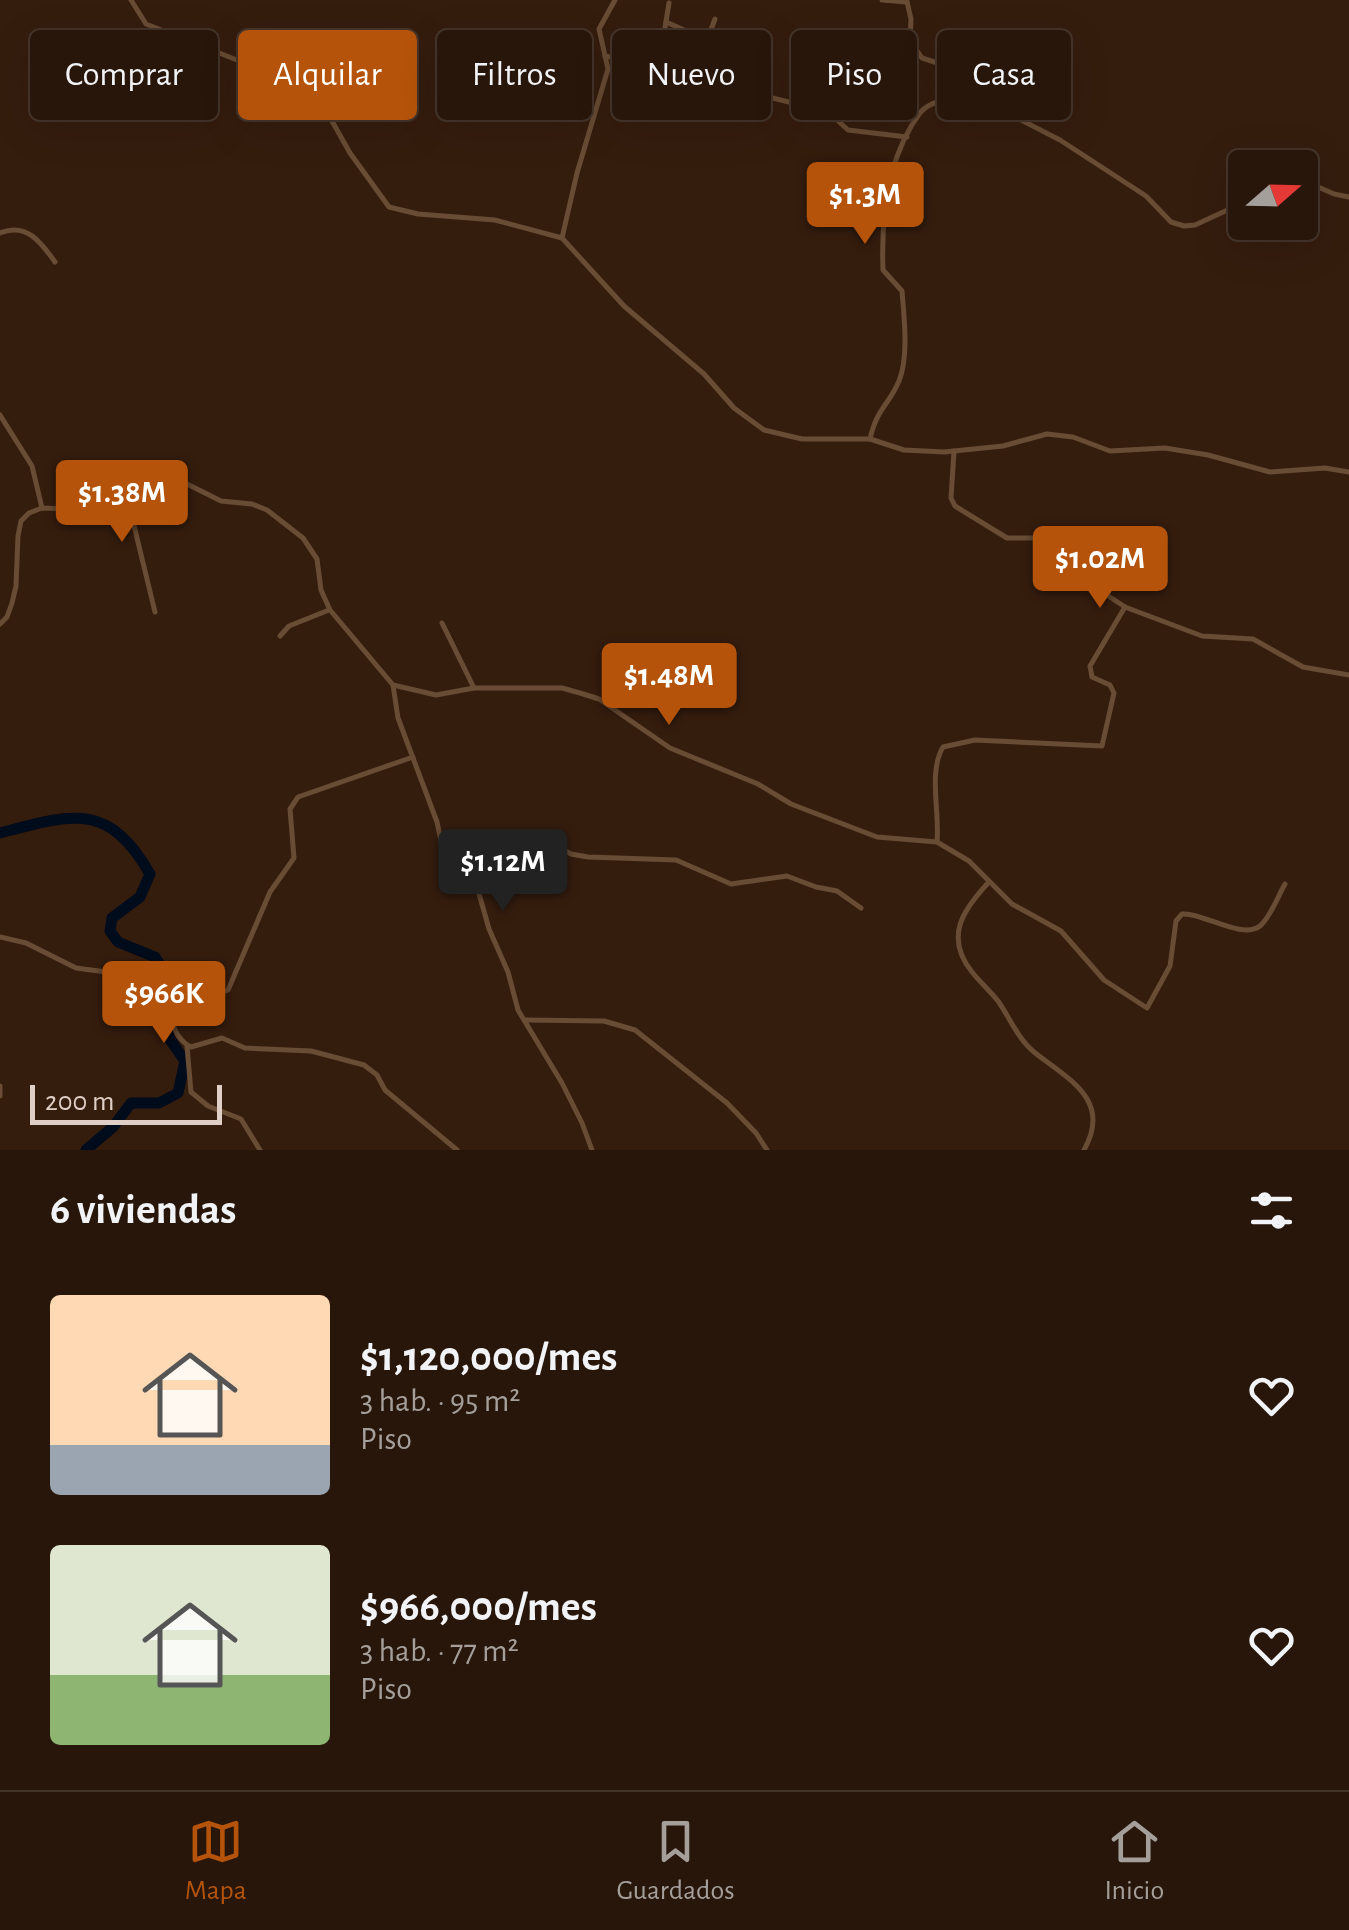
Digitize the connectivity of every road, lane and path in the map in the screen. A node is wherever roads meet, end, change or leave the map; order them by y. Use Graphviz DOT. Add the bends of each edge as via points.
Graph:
graph roads {
  1 [pos="132,0"];
  2 [pos="614,0"];
  3 [pos="882,0"];
  4 [pos="908,1"];
  5 [pos="669,3"];
  6 [pos="714,19"];
  7 [pos="666,22"];
  8 [pos="665,30"];
  9 [pos="605,56"];
  10 [pos="612,58"];
  11 [pos="937,63"];
  12 [pos="771,98"];
  13 [pos="937,103"];
  14 [pos="1018,120"];
  15 [pos="907,137"];
  16 [pos="1318,187"];
  17 [pos="1349,196"];
  18 [pos="1228,211"];
  19 [pos="0,234"];
  20 [pos="562,238"];
  21 [pos="56,262"];
  22 [pos="0,415"];
  23 [pos="870,439"];
  24 [pos="954,451"];
  25 [pos="1349,472"];
  26 [pos="124,473"];
  27 [pos="42,508"];
  28 [pos="1139,530"];
  29 [pos="1107,595"];
  30 [pos="1125,607"];
  31 [pos="330,610"];
  32 [pos="156,612"];
  33 [pos="442,623"];
  34 [pos="0,624"];
  35 [pos="280,636"];
  36 [pos="1349,675"];
  37 [pos="393,685"];
  38 [pos="474,688"];
  39 [pos="413,756"];
  40 [pos="937,842"];
  41 [pos="442,852"];
  42 [pos="988,883"];
  43 [pos="1285,884"];
  44 [pos="860,908"];
  45 [pos="0,937"];
  46 [pos="170,989"];
  47 [pos="525,1020"];
  48 [pos="187,1046"];
  49 [pos="0,1086"];
  50 [pos="0,1096"];
  51 [pos="260,1150"];
  52 [pos="457,1150"];
  53 [pos="592,1150"];
  54 [pos="767,1150"];
  55 [pos="1084,1150"];
  1 -- 20 [label="street" via="146,24 247,64 279,91 328,114 389,207 495,220"];
  2 -- 9 [label="street" via="600,29"];
  3 -- 4 [label="street"];
  4 -- 11 [label="street" via="910,41 922,58"];
  5 -- 7 [label="street"];
  6 -- 7 [label="street" via="707,40"];
  7 -- 8 [label="street"];
  9 -- 10 [label="street"];
  9 -- 20 [label="street" via="608,70"];
  12 -- 15 [label="street" via="810,107 848,130"];
  13 -- 15 [label="street" via="924,108"];
  14 -- 18 [label="street" via="1137,190 1177,225"];
  15 -- 23 [label="street" via="885,198 882,228 884,274 902,291 902,372"];
  16 -- 17 [label="street"];
  19 -- 21 [label="street" via="28,232"];
  20 -- 23 [label="street" via="624,306 764,430 802,439"];
  22 -- 27 [label="street" via="32,466"];
  23 -- 24 [label="street" via="904,450"];
  24 -- 25 [label="street" via="1047,434 1110,452 1165,448 1270,472"];
  24 -- 29 [label="street" via="955,506 1008,538 1055,541"];
  26 -- 27 [label="street" via="108,476 67,509"];
  26 -- 31 [label="street" via="167,474 221,502 252,504 279,517 312,548"];
  26 -- 32 [label="street"];
  27 -- 34 [label="street" via="21,522 16,586"];
  28 -- 29 [label="street"];
  29 -- 30 [label="street"];
  30 -- 36 [label="street" via="1202,636 1253,639 1303,667"];
  30 -- 40 [label="street" via="1090,666 1092,677 1114,693 1102,746 974,740 943,746 936,770"];
  31 -- 35 [label="street"];
  31 -- 37 [label="street"];
  33 -- 38 [label="street"];
  37 -- 38 [label="street" via="436,696"];
  37 -- 39 [label="street"];
  38 -- 40 [label="street" via="580,692 670,748 790,804 877,837"];
  39 -- 41 [label="street"];
  39 -- 46 [label="street" via="298,797 290,809 294,858 270,892 228,990 215,995 191,983"];
  40 -- 42 [label="street" via="969,861"];
  41 -- 44 [label="street" via="548,840 588,857 667,858 731,884 787,876 837,891"];
  41 -- 47 [label="street" via="478,890"];
  42 -- 43 [label="street" via="1060,931 1104,980 1147,1008 1170,966 1182,914 1254,930"];
  42 -- 55 [label="street" via="960,919 964,960 1023,1042 1086,1094 1090,1138"];
  45 -- 46 [label="street" via="76,968"];
  46 -- 48 [label="street" via="174,1028"];
  47 -- 53 [label="street"];
  47 -- 54 [label="street" via="604,1021 635,1030 727,1103"];
  48 -- 51 [label="street" via="191,1092 240,1118"];
  48 -- 52 [label="street" via="222,1038 245,1048 311,1051 364,1065"];
  49 -- 50 [label="street"];
}
